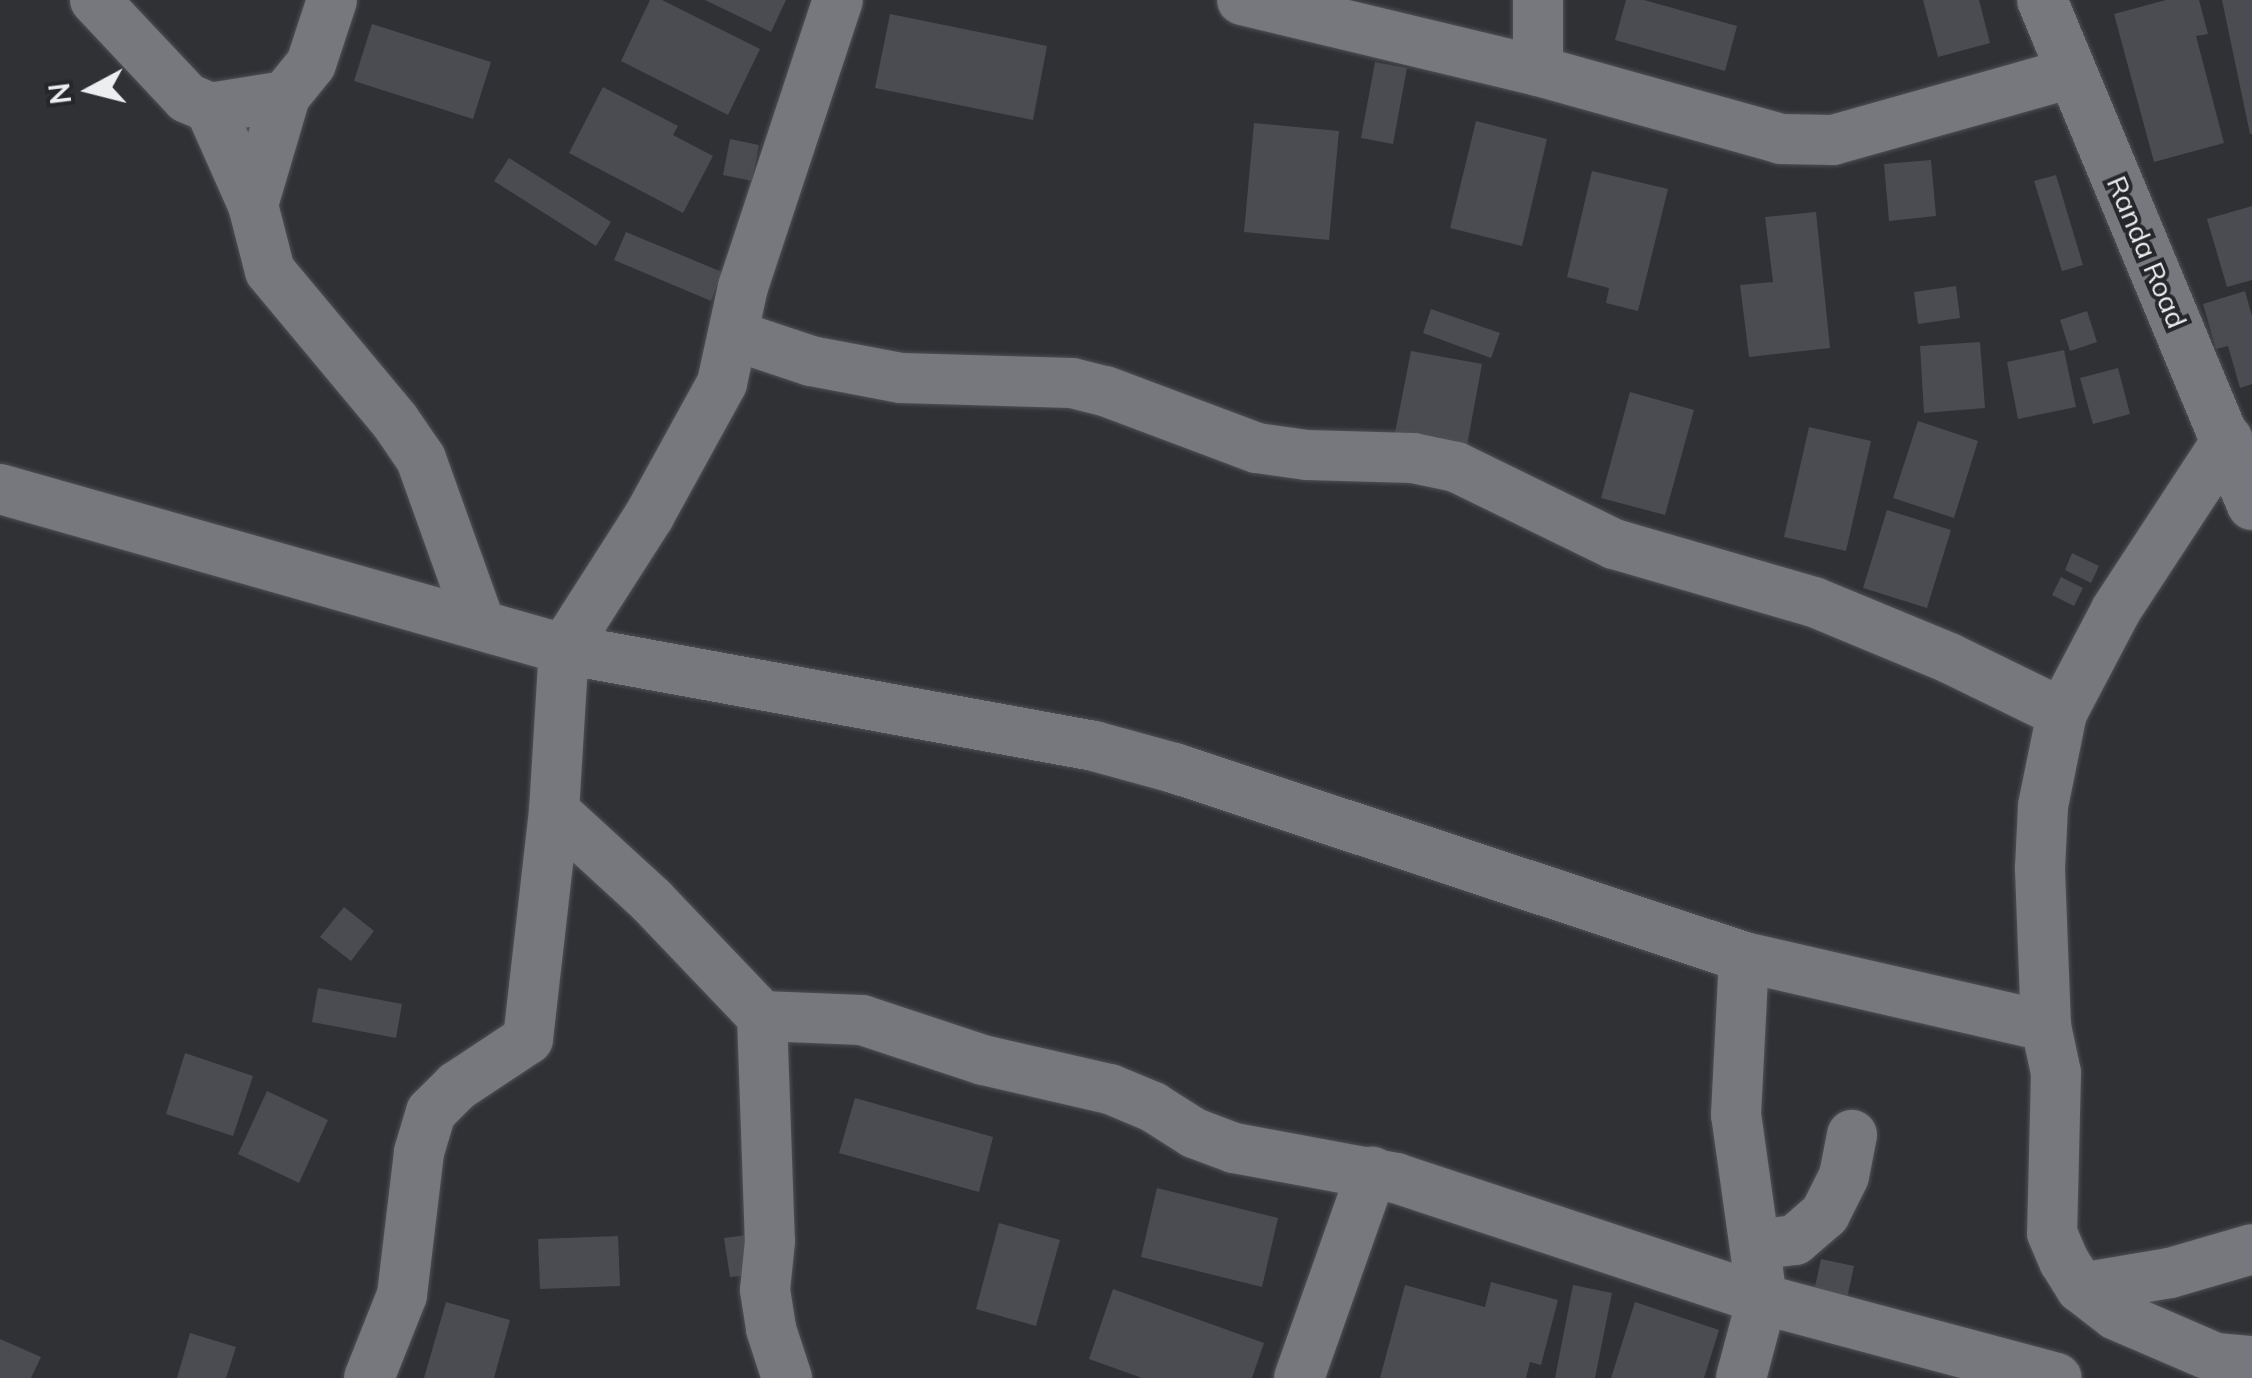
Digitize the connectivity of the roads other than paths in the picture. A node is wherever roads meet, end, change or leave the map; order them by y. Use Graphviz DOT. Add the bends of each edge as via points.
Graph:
graph roads {
  1 [pos="96,0"];
  2 [pos="332,0"];
  3 [pos="838,0"];
  4 [pos="1242,0"];
  5 [pos="1538,0"];
  6 [pos="2042,0"];
  7 [pos="1538,71"];
  8 [pos="2071,74"];
  9 [pos="286,96"];
  10 [pos="210,108"];
  11 [pos="253,205"];
  12 [pos="736,336"];
  13 [pos="2228,439"];
  14 [pos="0,488"];
  15 [pos="2252,505"];
  16 [pos="480,624"];
  17 [pos="564,649"];
  18 [pos="2062,714"];
  19 [pos="554,811"];
  20 [pos="1744,957"];
  21 [pos="762,1016"];
  22 [pos="2046,1026"];
  23 [pos="1852,1135"];
  24 [pos="1372,1172"];
  25 [pos="1754,1246"];
  26 [pos="2252,1249"];
  27 [pos="2082,1288"];
  28 [pos="1762,1299"];
  29 [pos="2252,1362"];
  30 [pos="369,1378"];
  31 [pos="788,1378"];
  32 [pos="1299,1378"];
  33 [pos="1742,1378"];
  34 [pos="2058,1378"];
  1 -- 10 [label="street" via="187,98"];
  2 -- 9 [label="street" via="312,64"];
  3 -- 12 [label="street" via="743,287"];
  4 -- 7 [label="street"];
  5 -- 7 [label="street"];
  6 -- 8 [label="street, Randa Road"];
  7 -- 8 [label="street" via="1781,140 1833,140"];
  8 -- 13 [label="street, Randa Road"];
  9 -- 10 [label="street"];
  9 -- 11 [label="street"];
  10 -- 11 [label="street"];
  11 -- 16 [label="street" via="270,272 421,459"];
  12 -- 17 [label="street" via="698,431"];
  12 -- 18 [label="street" via="810,361 901,378 1072,383 1257,448 1456,467 1614,544 1814,602"];
  13 -- 15 [label="street, Randa Road"];
  13 -- 18 [label="street" via="2116,610"];
  14 -- 16 [label="street"];
  16 -- 17 [label="street"];
  17 -- 19 [label="street"];
  17 -- 20 [label="street" via="1094,746"];
  18 -- 22 [label="street" via="2043,806"];
  19 -- 21 [label="street"];
  19 -- 30 [label="street" via="528,1039 456,1086 431,1112 418,1152 402,1295"];
  20 -- 22 [label="street"];
  20 -- 25 [label="street" via="1736,1115"];
  21 -- 24 [label="street" via="862,1020 983,1060 1110,1089 1234,1148"];
  21 -- 31 [label="street" via="770,1240 765,1290"];
  22 -- 27 [label="street" via="2056,1073 2052,1233"];
  23 -- 25 [label="street" via="1844,1176 1826,1214 1794,1240"];
  24 -- 28 [label="street"];
  24 -- 32 [label="street"];
  25 -- 28 [label="street"];
  26 -- 27 [label="street" via="2170,1273"];
  27 -- 29 [label="street" via="2159,1337 2216,1358"];
  28 -- 33 [label="street"];
  28 -- 34 [label="street"];
}
